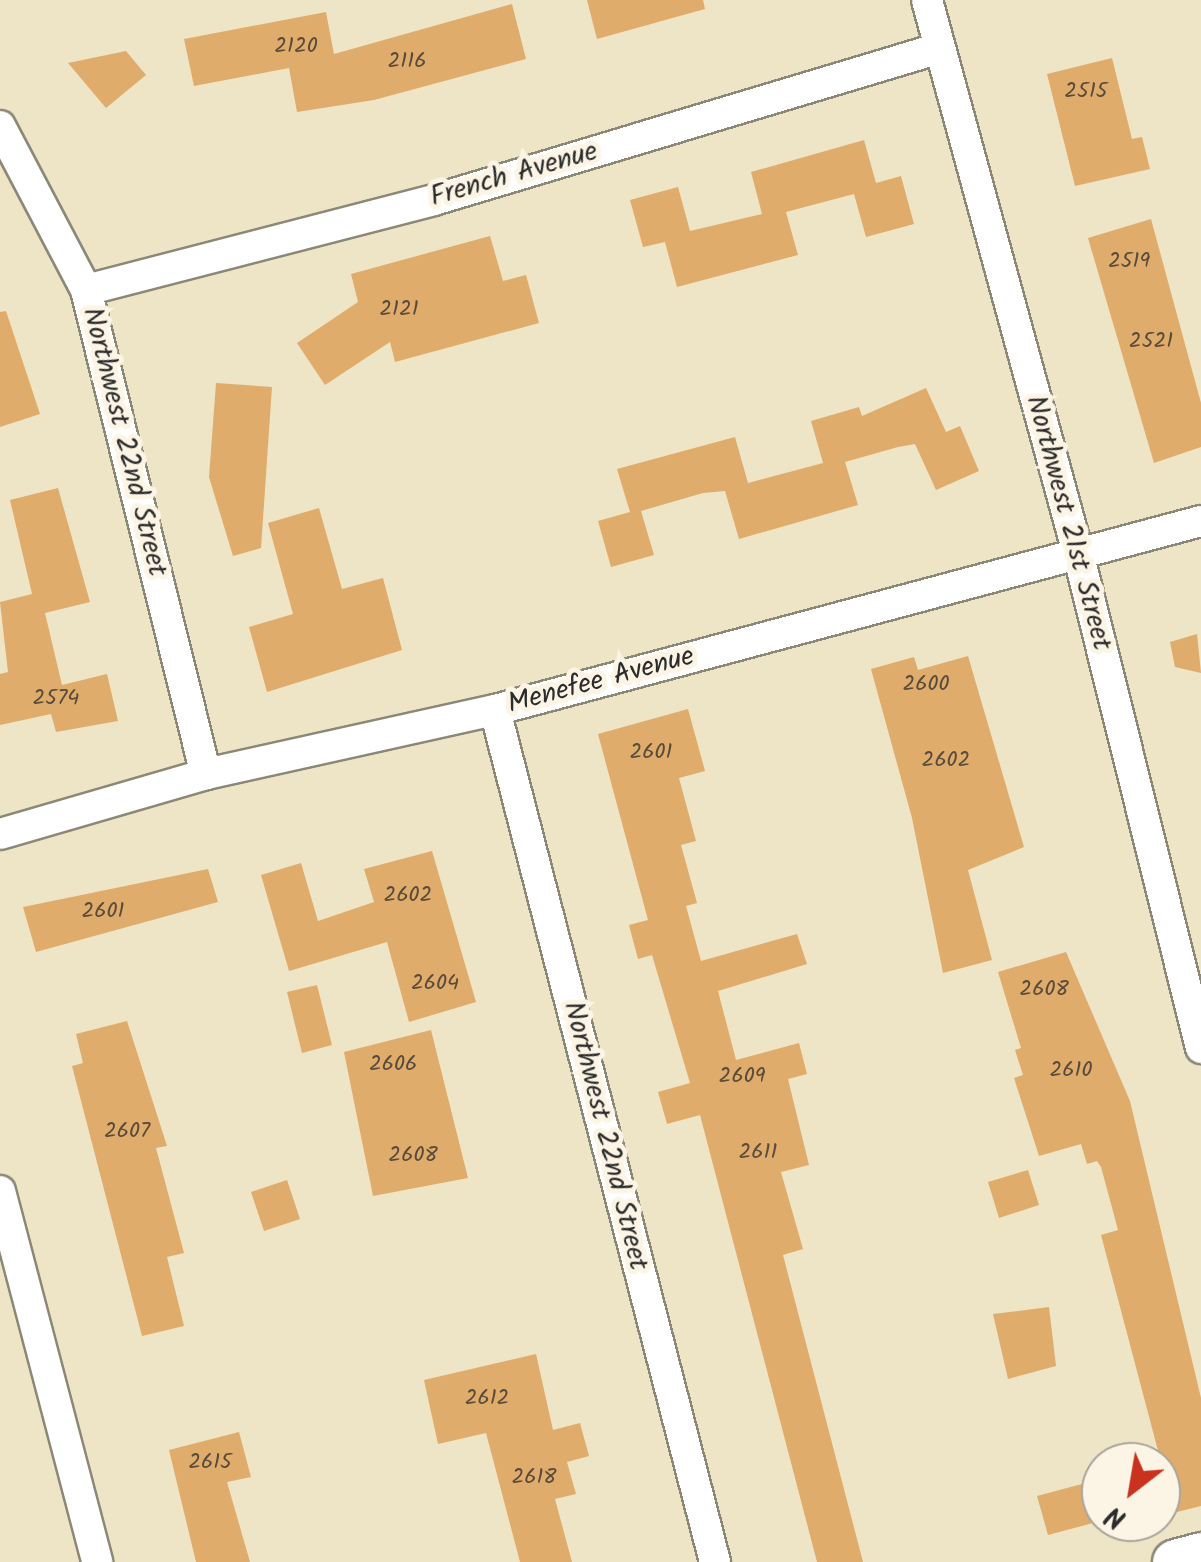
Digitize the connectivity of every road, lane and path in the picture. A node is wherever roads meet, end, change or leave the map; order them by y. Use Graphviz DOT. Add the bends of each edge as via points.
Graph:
graph roads {
  1 [pos="927,0"];
  2 [pos="940,48"];
  3 [pos="0,126"];
  4 [pos="86,290"];
  5 [pos="1201,521"];
  6 [pos="1078,553"];
  7 [pos="495,710"];
  8 [pos="206,774"];
  9 [pos="0,834"];
  10 [pos="1201,1048"];
  11 [pos="0,1191"];
  12 [pos="1201,1555"];
  13 [pos="97,1562"];
  14 [pos="716,1562"];
  15 [pos="1176,1562"];
  1 -- 2 [label="street, Northwest 21st Street"];
  2 -- 4 [label="street, French Avenue" via="434,200"];
  2 -- 6 [label="street, Northwest 21st Street"];
  3 -- 4 [label="street, Northwest 22nd Street"];
  4 -- 8 [label="street, Northwest 22nd Street"];
  5 -- 6 [label="street, Menefee Avenue"];
  6 -- 7 [label="street, Menefee Avenue"];
  6 -- 10 [label="street, Northwest 21st Street"];
  7 -- 8 [label="street, Menefee Avenue"];
  7 -- 14 [label="street, Northwest 22nd Street"];
  8 -- 9 [label="street, Menefee Avenue"];
  11 -- 13 [label="street"];
  12 -- 15 [label="main road"];
}
